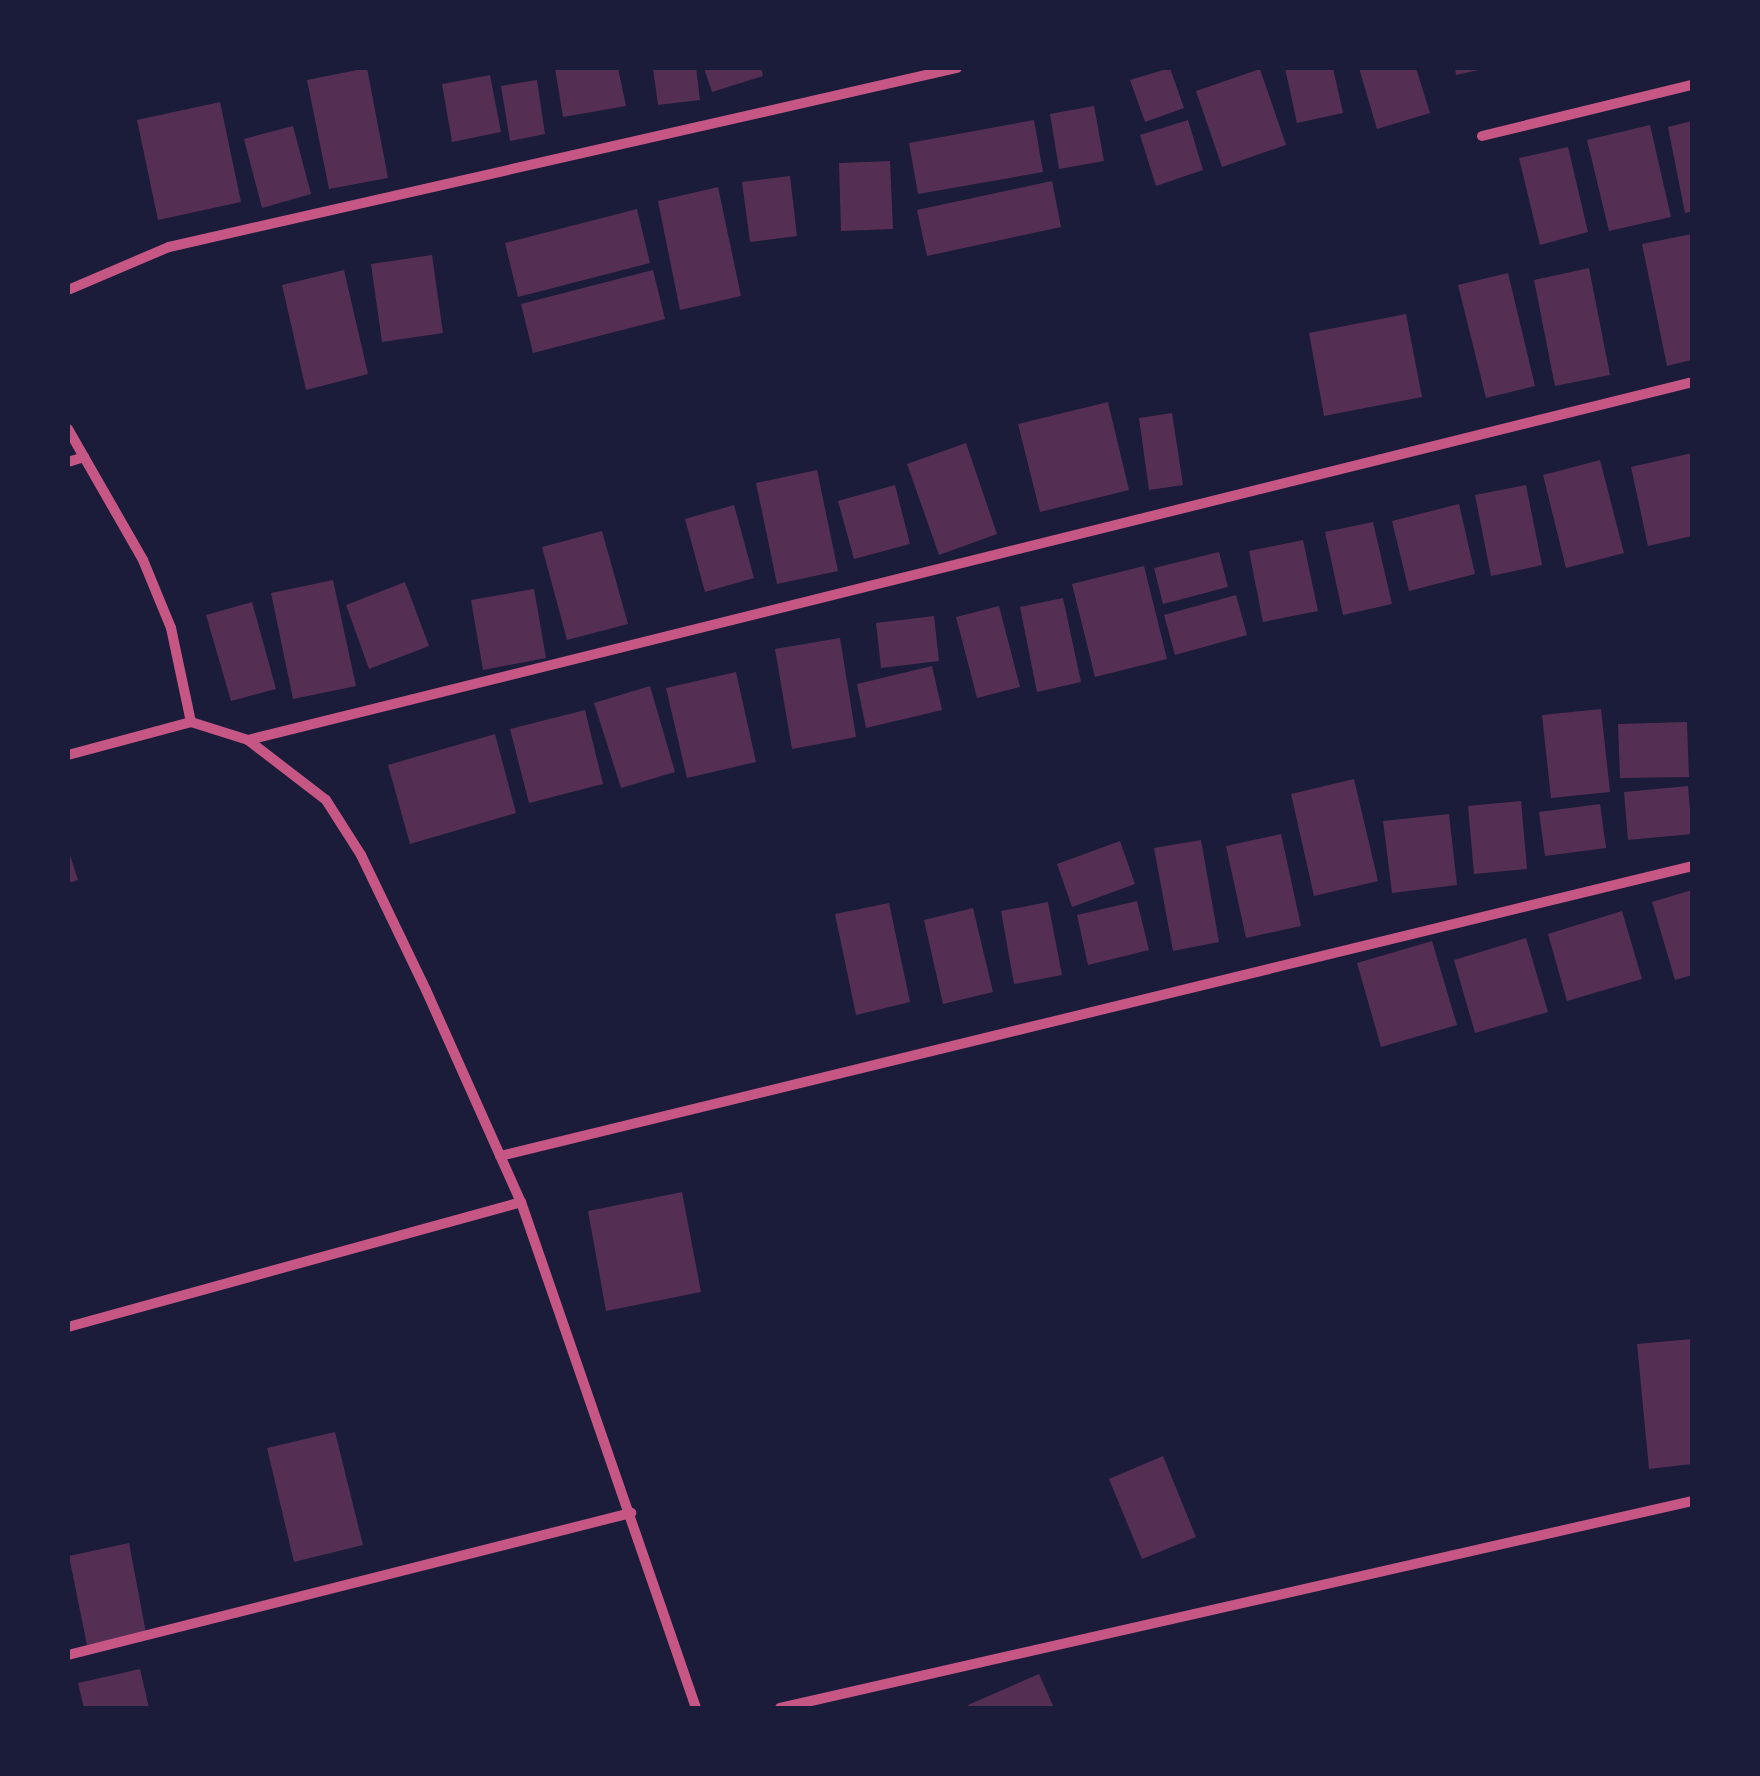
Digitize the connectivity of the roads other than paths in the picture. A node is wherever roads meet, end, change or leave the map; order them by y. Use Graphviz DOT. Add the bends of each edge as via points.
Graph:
graph roads {
  1 [pos="956,68"];
  2 [pos="1692,85"];
  3 [pos="1482,136"];
  4 [pos="68,290"];
  5 [pos="1692,382"];
  6 [pos="68,429"];
  7 [pos="84,457"];
  8 [pos="68,462"];
  9 [pos="191,722"];
  10 [pos="248,740"];
  11 [pos="68,756"];
  12 [pos="1692,866"];
  13 [pos="500,1156"];
  14 [pos="521,1202"];
  15 [pos="68,1328"];
  16 [pos="1692,1500"];
  17 [pos="631,1513"];
  18 [pos="68,1655"];
  19 [pos="696,1708"];
  20 [pos="780,1708"];
  1 -- 4 [label="street" via="168,247"];
  2 -- 3 [label="street"];
  5 -- 10 [label="street"];
  6 -- 7 [label="street"];
  7 -- 8 [label="street"];
  7 -- 9 [label="street" via="164,612"];
  9 -- 10 [label="street"];
  9 -- 11 [label="street"];
  10 -- 13 [label="street" via="326,800 362,855"];
  12 -- 13 [label="street"];
  13 -- 14 [label="street"];
  14 -- 15 [label="street"];
  14 -- 17 [label="street"];
  16 -- 20 [label="street"];
  17 -- 18 [label="street"];
  17 -- 19 [label="street"];
}
